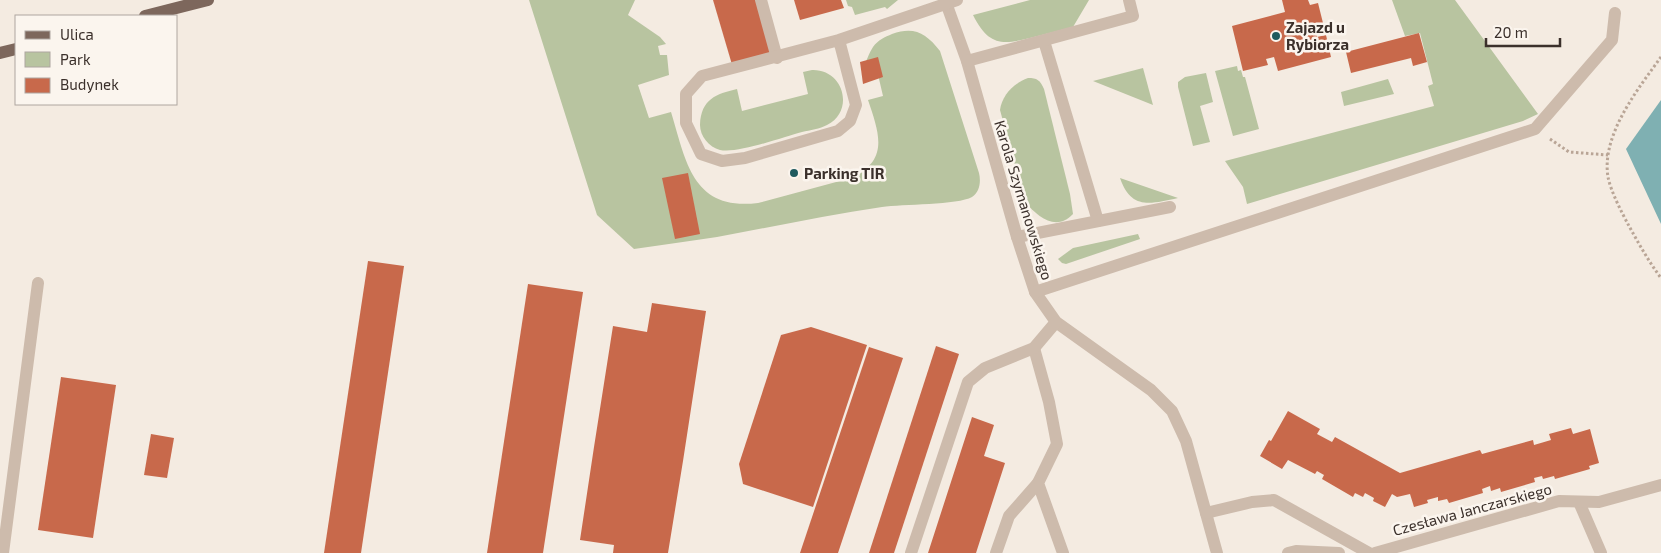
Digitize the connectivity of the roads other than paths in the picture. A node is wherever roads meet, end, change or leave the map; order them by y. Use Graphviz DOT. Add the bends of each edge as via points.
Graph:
graph roads {
  1 [pos="208,0"];
  2 [pos="761,0"];
  3 [pos="1129,0"];
  4 [pos="950,1"];
  5 [pos="1615,13"];
  6 [pos="149,15"];
  7 [pos="839,40"];
  8 [pos="1044,41"];
  9 [pos="15,49"];
  10 [pos="0,53"];
  11 [pos="777,58"];
  12 [pos="967,61"];
  13 [pos="1170,206"];
  14 [pos="1098,221"];
  15 [pos="1016,238"];
  16 [pos="38,283"];
  17 [pos="1035,292"];
  18 [pos="1056,322"];
  19 [pos="1034,348"];
  20 [pos="1038,483"];
  21 [pos="1661,485"];
  22 [pos="1579,502"];
  23 [pos="1206,513"];
  24 [pos="3,553"];
  25 [pos="911,553"];
  26 [pos="996,553"];
  27 [pos="1063,553"];
  28 [pos="1217,553"];
  29 [pos="1288,553"];
  30 [pos="1339,553"];
  31 [pos="1369,553"];
  32 [pos="1375,553"];
  33 [pos="1601,553"];
  1 -- 6 [label="main road"];
  2 -- 11 [label="street"];
  3 -- 8 [label="street" via="1134,16"];
  4 -- 7 [label="street"];
  4 -- 12 [label="street, Karola Szymanowskiego"];
  5 -- 17 [label="street" via="1612,40 1535,129"];
  7 -- 11 [label="street"];
  7 -- 11 [label="street" via="856,106 850,120 838,131 745,158 722,161 701,154 686,123 686,94 702,76"];
  8 -- 12 [label="street"];
  8 -- 14 [label="street"];
  9 -- 10 [label="main road"];
  12 -- 15 [label="street, Karola Szymanowskiego"];
  13 -- 14 [label="street"];
  14 -- 15 [label="street"];
  15 -- 17 [label="street, Karola Szymanowskiego"];
  16 -- 24 [label="street"];
  17 -- 18 [label="street, Karola Szymanowskiego"];
  18 -- 19 [label="street"];
  18 -- 23 [label="street, Karola Szymanowskiego" via="1151,390 1172,412 1186,441"];
  19 -- 20 [label="street" via="1057,444"];
  19 -- 25 [label="street" via="986,368 968,382"];
  20 -- 26 [label="street" via="1008,516"];
  20 -- 27 [label="street"];
  21 -- 22 [label="street, Czesława Janczarskiego" via="1599,502"];
  22 -- 32 [label="street, Czesława Janczarskiego" via="1558,501"];
  22 -- 33 [label="street"];
  23 -- 28 [label="street, Karola Szymanowskiego"];
  23 -- 31 [label="street" via="1274,500"];
  29 -- 30 [label="street"];
}
